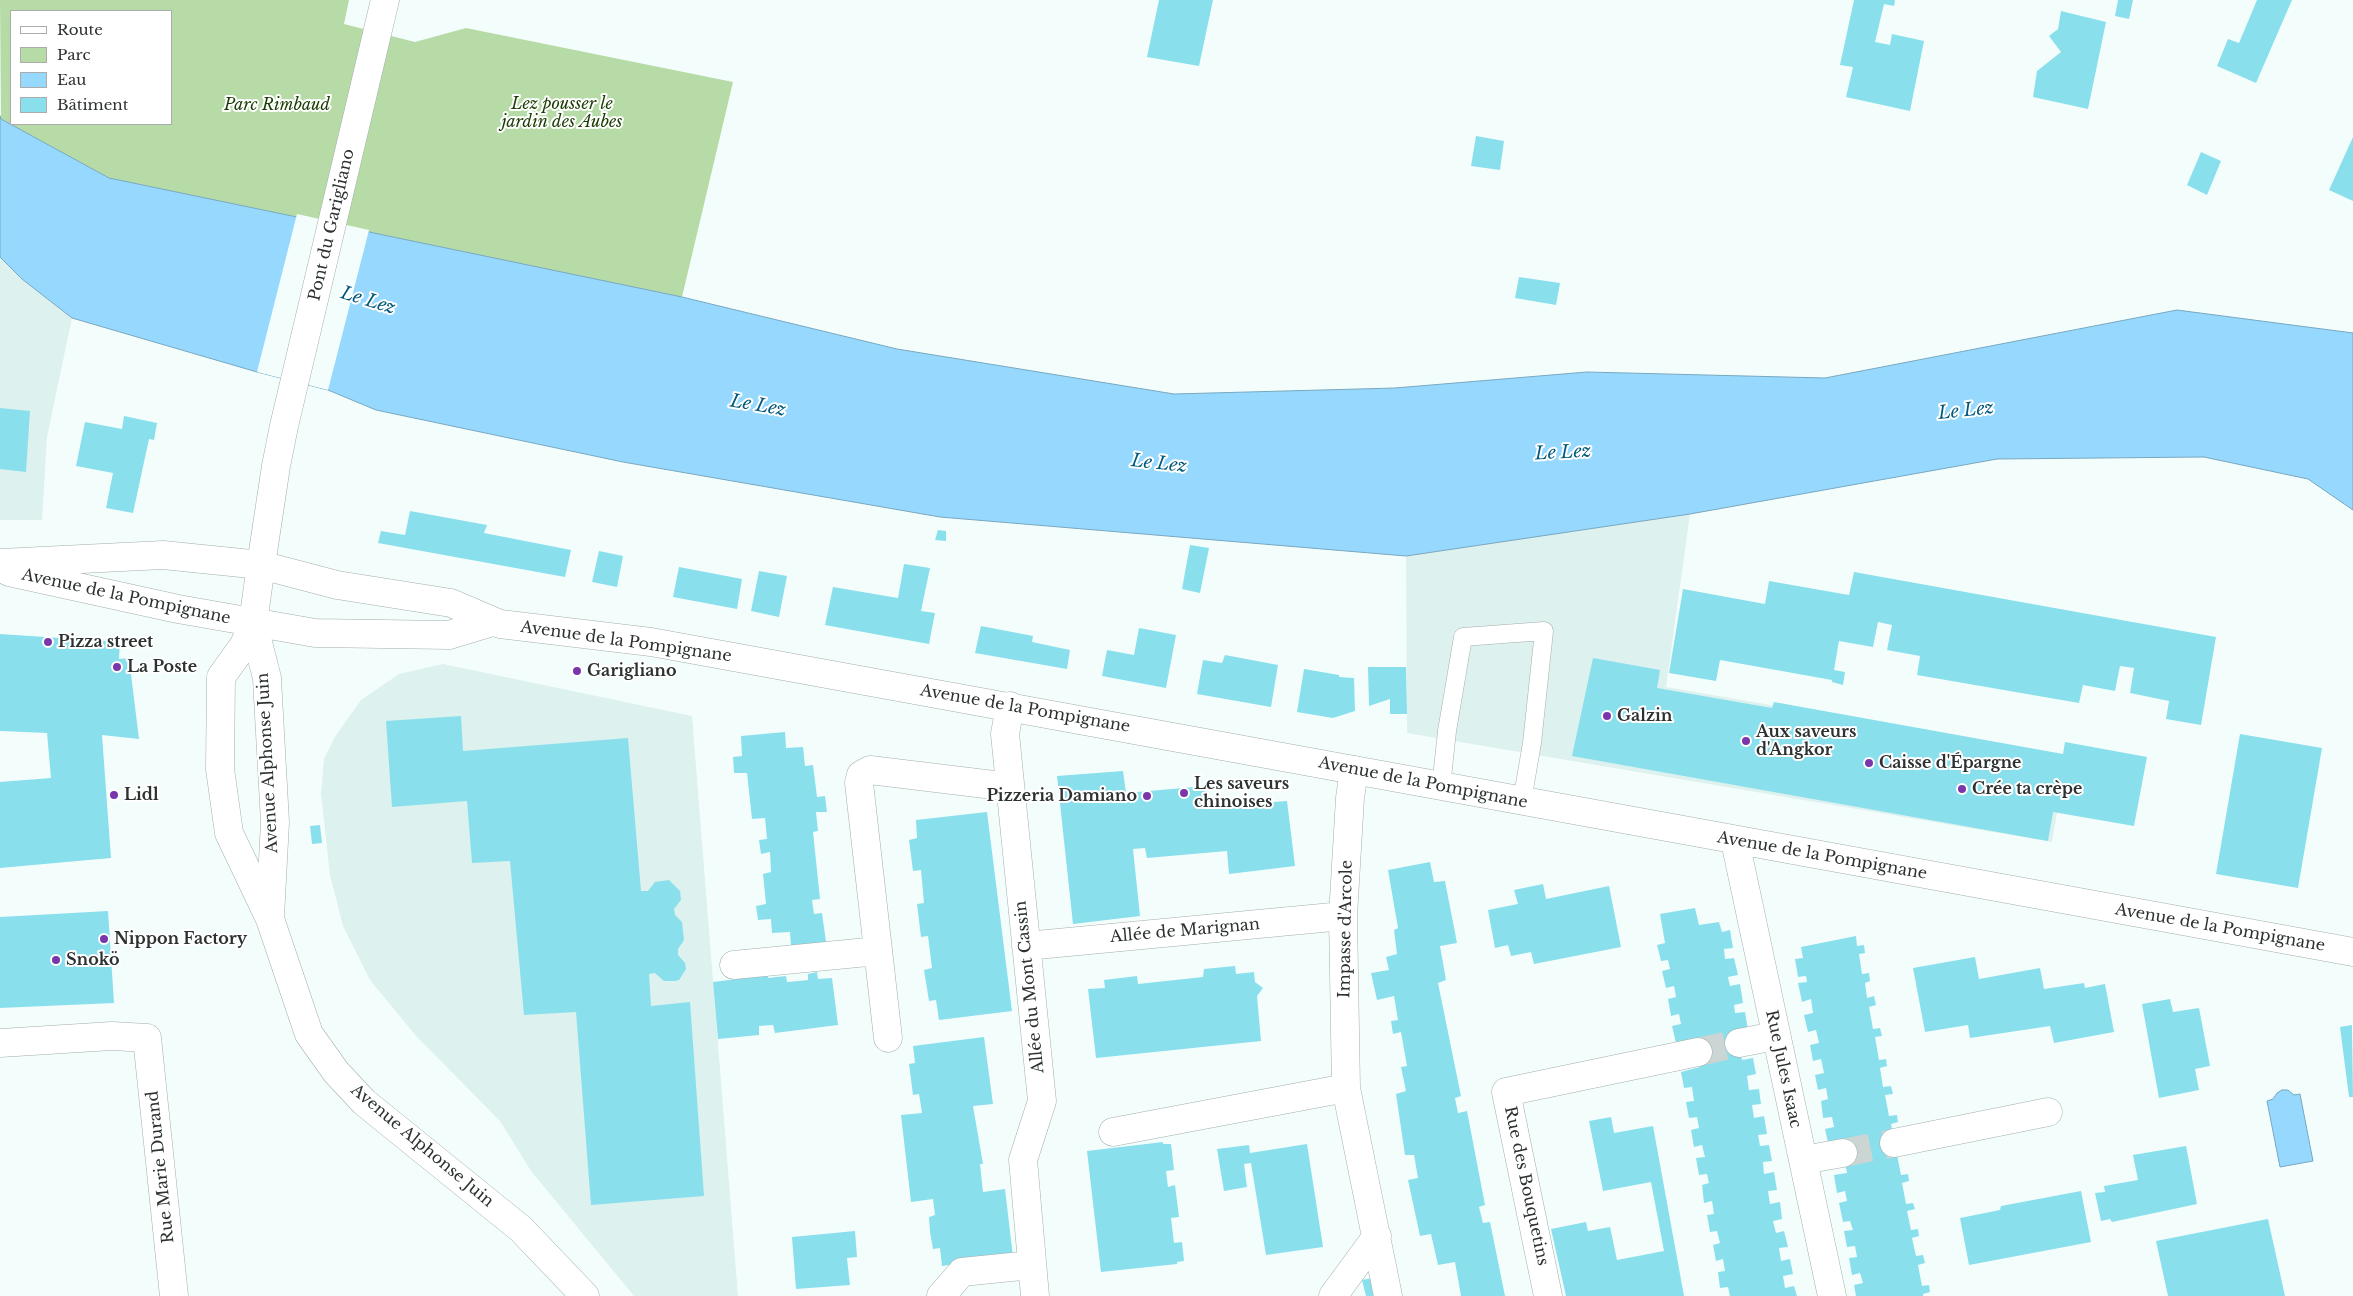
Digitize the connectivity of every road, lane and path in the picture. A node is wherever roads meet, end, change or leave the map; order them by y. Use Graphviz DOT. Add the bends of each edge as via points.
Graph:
graph roads {
  1 [pos="382,12"];
  2 [pos="0,563"];
  3 [pos="261,565"];
  4 [pos="0,570"];
  5 [pos="492,622"];
  6 [pos="253,623"];
  7 [pos="1010,706"];
  8 [pos="1354,770"];
  9 [pos="1442,787"];
  10 [pos="1010,788"];
  11 [pos="1522,801"];
  12 [pos="1735,841"];
  13 [pos="1343,916"];
  14 [pos="270,919"];
  15 [pos="1026,946"];
  16 [pos="878,951"];
  17 [pos="2353,952"];
  18 [pos="734,966"];
  19 [pos="1775,1036"];
  20 [pos="888,1038"];
  21 [pos="0,1042"];
  22 [pos="1739,1043"];
  23 [pos="1698,1052"];
  24 [pos="1346,1088"];
  25 [pos="2048,1112"];
  26 [pos="1113,1132"];
  27 [pos="1894,1143"];
  28 [pos="1843,1153"];
  29 [pos="1803,1160"];
  30 [pos="1377,1236"];
  31 [pos="1031,1265"];
  32 [pos="174,1296"];
  33 [pos="585,1296"];
  34 [pos="941,1296"];
  35 [pos="1035,1296"];
  36 [pos="1333,1296"];
  37 [pos="1388,1296"];
  38 [pos="1548,1296"];
  39 [pos="1832,1296"];
  1 -- 3 [label="street, Pont du Garigliano" via="284,426"];
  2 -- 3 [label="street, Avenue de la Pompignane" via="164,555"];
  3 -- 5 [label="street, Avenue de la Pompignane" via="338,585 451,603"];
  3 -- 6 [label="street, Avenue de la Pompignane"];
  4 -- 6 [label="street, Avenue de la Pompignane"];
  5 -- 6 [label="street, Avenue de la Pompignane" via="449,635 315,633"];
  5 -- 7 [label="street, Avenue de la Pompignane" via="651,642"];
  6 -- 14 [label="street, Avenue Alphonse Juin" via="267,678 275,822"];
  6 -- 14 [label="street, Avenue Alphonse Juin" via="244,645 221,677 220,770 229,833"];
  7 -- 8 [label="street, Avenue de la Pompignane"];
  7 -- 10 [label="street, Allée du Mont Cassin" via="1004,734"];
  8 -- 9 [label="street, Avenue de la Pompignane"];
  8 -- 13 [label="street, Impasse d'Arcole"];
  9 -- 11 [label="street, Avenue de la Pompignane"];
  9 -- 11 [label="lane" via="1447,731 1463,637 1544,631"];
  10 -- 15 [label="street, Allée du Mont Cassin"];
  10 -- 16 [label="street" via="870,770 861,775 859,783"];
  11 -- 12 [label="street, Avenue de la Pompignane"];
  12 -- 17 [label="street, Avenue de la Pompignane"];
  12 -- 19 [label="street, Rue Jules Isaac"];
  13 -- 15 [label="street, Allée de Marignan"];
  13 -- 24 [label="street, Impasse d'Arcole"];
  14 -- 33 [label="street, Avenue Alphonse Juin" via="309,1034 336,1072 364,1102 521,1229"];
  15 -- 31 [label="street, Allée du Mont Cassin" via="1042,1101 1023,1160"];
  16 -- 18 [label="street"];
  16 -- 20 [label="street"];
  19 -- 22 [label="street"];
  19 -- 29 [label="street, Rue Jules Isaac"];
  21 -- 32 [label="street, Rue Marie Durand" via="112,1036 148,1038"];
  23 -- 38 [label="street, Rue des Bouquetins" via="1506,1092"];
  24 -- 26 [label="street"];
  24 -- 30 [label="street, Impasse d'Arcole"];
  25 -- 27 [label="street"];
  28 -- 29 [label="street"];
  29 -- 39 [label="street, Rue Jules Isaac"];
  30 -- 36 [label="street"];
  30 -- 37 [label="street, Impasse d'Arcole"];
  31 -- 34 [label="street" via="962,1272"];
  31 -- 35 [label="street, Allée du Mont Cassin"];
}
